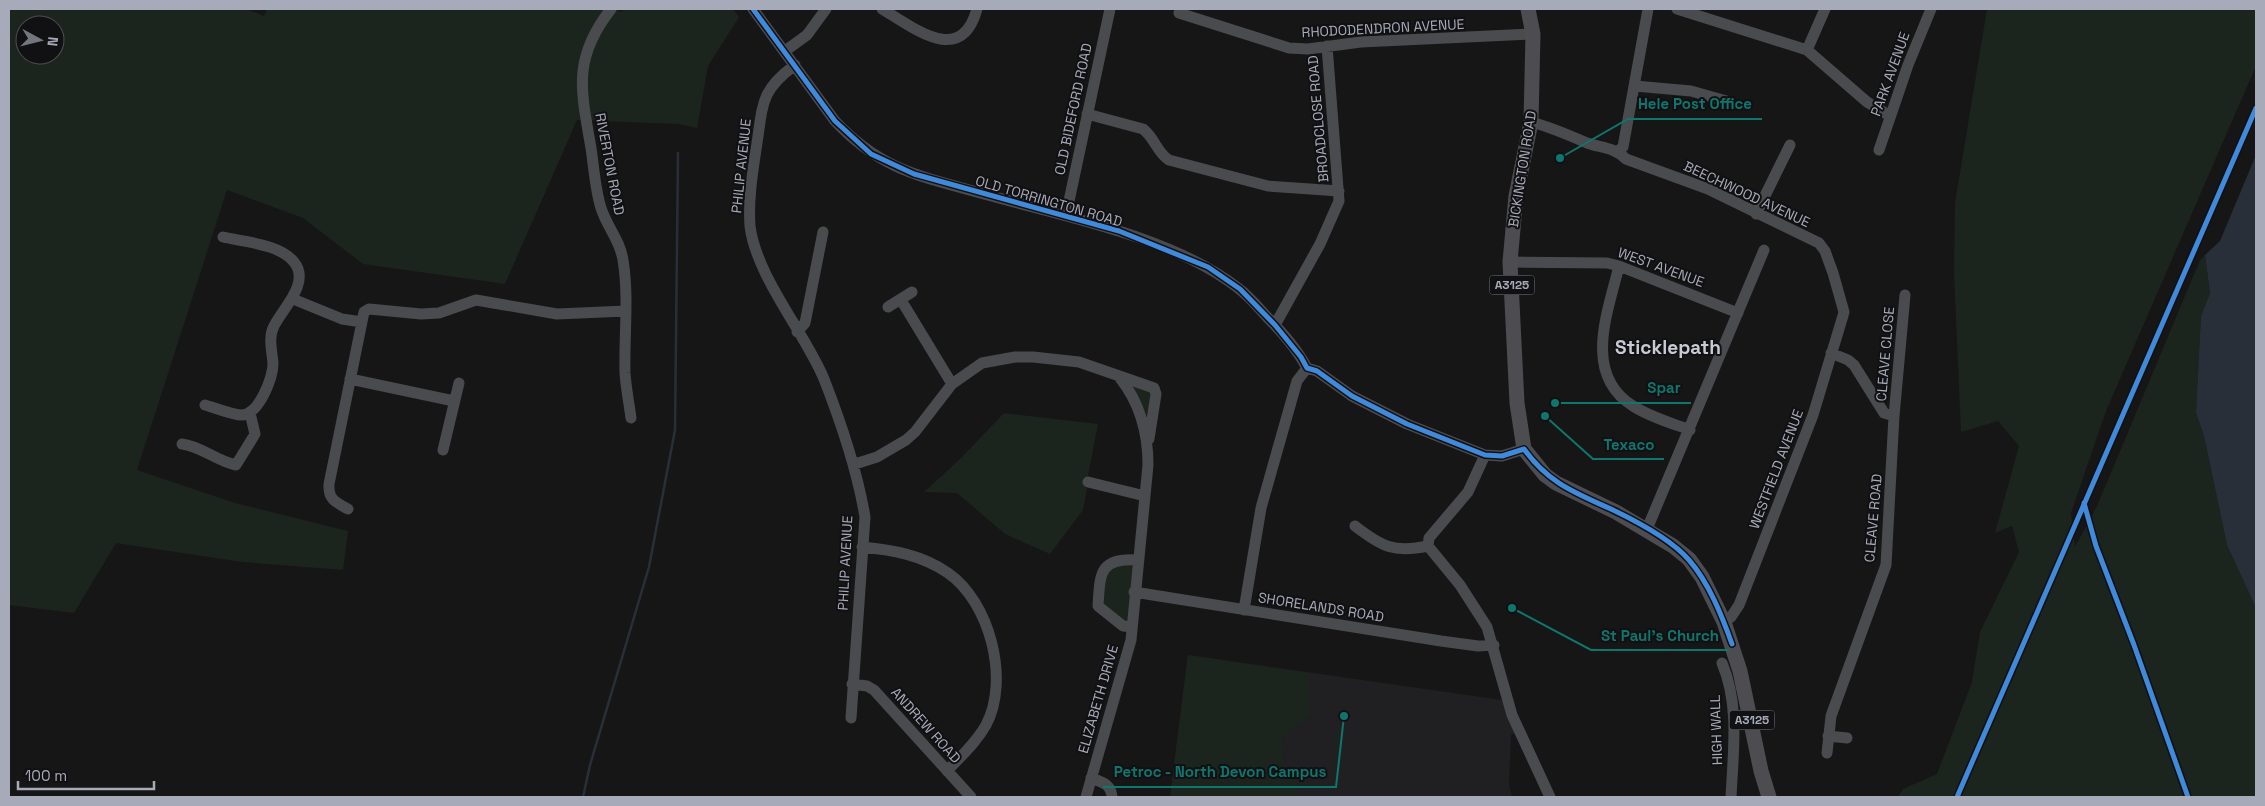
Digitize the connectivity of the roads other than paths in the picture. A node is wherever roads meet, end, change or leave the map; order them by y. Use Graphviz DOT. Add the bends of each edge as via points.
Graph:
graph roads {
  1 [pos="611,9"];
  2 [pos="752,9"];
  3 [pos="826,9"];
  4 [pos="882,9"];
  5 [pos="977,9"];
  6 [pos="1110,9"];
  7 [pos="1528,9"];
  8 [pos="1648,9"];
  9 [pos="1677,9"];
  10 [pos="1824,9"];
  11 [pos="1931,9"];
  12 [pos="1179,14"];
  13 [pos="1533,34"];
  14 [pos="1327,46"];
  15 [pos="1807,50"];
  16 [pos="785,51"];
  17 [pos="795,65"];
  18 [pos="1635,86"];
  19 [pos="1730,102"];
  20 [pos="1087,114"];
  21 [pos="1890,116"];
  22 [pos="1531,122"];
  23 [pos="1790,145"];
  24 [pos="1879,150"];
  25 [pos="1622,155"];
  26 [pos="1339,191"];
  27 [pos="1756,214"];
  28 [pos="1066,216"];
  29 [pos="823,232"];
  30 [pos="224,236"];
  31 [pos="1764,250"];
  32 [pos="1510,262"];
  33 [pos="1619,266"];
  34 [pos="912,292"];
  35 [pos="1905,295"];
  36 [pos="293,299"];
  37 [pos="901,300"];
  38 [pos="888,307"];
  39 [pos="626,311"];
  40 [pos="1738,314"];
  41 [pos="1842,319"];
  42 [pos="362,322"];
  43 [pos="1275,325"];
  44 [pos="797,332"];
  45 [pos="1831,353"];
  46 [pos="1307,368"];
  47 [pos="1120,378"];
  48 [pos="350,379"];
  49 [pos="459,383"];
  50 [pos="952,384"];
  51 [pos="454,401"];
  52 [pos="205,405"];
  53 [pos="250,413"];
  54 [pos="1894,416"];
  55 [pos="631,418"];
  56 [pos="1690,430"];
  57 [pos="182,444"];
  58 [pos="1148,445"];
  59 [pos="1524,449"];
  60 [pos="443,450"];
  61 [pos="1485,455"];
  62 [pos="855,464"];
  63 [pos="1088,482"];
  64 [pos="1145,496"];
  65 [pos="348,509"];
  66 [pos="1355,526"];
  67 [pos="1648,530"];
  68 [pos="1428,546"];
  69 [pos="862,547"];
  70 [pos="1138,560"];
  71 [pos="1134,592"];
  72 [pos="1244,610"];
  73 [pos="1724,622"];
  74 [pos="1132,627"];
  75 [pos="1494,646"];
  76 [pos="1722,663"];
  77 [pos="852,684"];
  78 [pos="851,718"];
  79 [pos="1828,736"];
  80 [pos="1847,738"];
  81 [pos="1827,753"];
  82 [pos="946,771"];
  83 [pos="1091,778"];
  84 [pos="970,797"];
  85 [pos="1086,797"];
  86 [pos="1112,797"];
  87 [pos="1550,797"];
  88 [pos="1731,797"];
  89 [pos="1769,797"];
  1 -- 39 [label="street, RIVERTON ROAD" via="587,46 581,85 600,206 608,227 619,242 623,260"];
  2 -- 16 [label="street, OLD TORRINGTON ROAD"];
  3 -- 16 [label="street" via="807,35"];
  4 -- 5 [label="street" via="928,36 942,40 958,38 967,31"];
  6 -- 20 [label="street, OLD BIDEFORD ROAD"];
  7 -- 13 [label="main road, BICKINGTON ROAD / A3125"];
  8 -- 18 [label="street"];
  9 -- 15 [label="street"];
  10 -- 15 [label="street"];
  11 -- 21 [label="street, PARK AVENUE"];
  12 -- 14 [label="street, RHODODENDRON AVENUE" via="1289,48"];
  13 -- 14 [label="street, RHODODENDRON AVENUE"];
  13 -- 22 [label="main road, BICKINGTON ROAD / A3125"];
  14 -- 26 [label="street, BROADCLOSE ROAD"];
  15 -- 21 [label="street" via="1868,102"];
  16 -- 17 [label="street, OLD TORRINGTON ROAD"];
  17 -- 28 [label="street, OLD TORRINGTON ROAD" via="835,121 879,159 914,174"];
  17 -- 44 [label="street, PHILIP AVENUE" via="779,76 767,92 749,203 751,228 759,257"];
  18 -- 19 [label="street" via="1691,90"];
  18 -- 25 [label="street"];
  20 -- 26 [label="street, BROADCLOSE ROAD" via="1143,129 1162,156 1169,160 1268,186"];
  20 -- 28 [label="street, OLD BIDEFORD ROAD"];
  21 -- 24 [label="street, PARK AVENUE"];
  22 -- 25 [label="street, BEECHWOOD AVENUE"];
  22 -- 32 [label="main road, BICKINGTON ROAD / A3125" via="1516,196"];
  23 -- 27 [label="street"];
  25 -- 27 [label="street, BEECHWOOD AVENUE" via="1708,189"];
  26 -- 43 [label="street, BROADCLOSE ROAD" via="1339,201 1320,244"];
  27 -- 41 [label="street, BEECHWOOD AVENUE" via="1818,243 1825,251 1844,312"];
  28 -- 43 [label="street, OLD TORRINGTON ROAD" via="1119,231 1208,267 1240,289"];
  29 -- 44 [label="street" via="804,323"];
  30 -- 36 [label="street" via="270,248 290,258 298,270"];
  31 -- 40 [label="street"];
  32 -- 33 [label="street, WEST AVENUE" via="1607,263"];
  32 -- 59 [label="main road, BICKINGTON ROAD / A3125" via="1517,403"];
  33 -- 40 [label="street, WEST AVENUE"];
  33 -- 56 [label="street" via="1603,334 1601,355 1606,373 1622,399"];
  34 -- 37 [label="street"];
  35 -- 54 [label="street, CLEAVE CLOSE"];
  36 -- 42 [label="street" via="342,319"];
  36 -- 53 [label="street" via="272,329 272,376"];
  37 -- 38 [label="street"];
  37 -- 50 [label="street"];
  39 -- 42 [label="street" via="558,314 476,300 439,313 369,309 364,312"];
  39 -- 55 [label="street, RIVERTON ROAD" via="625,374"];
  40 -- 56 [label="street"];
  41 -- 45 [label="street, WESTFIELD AVENUE"];
  42 -- 48 [label="street"];
  43 -- 46 [label="street, OLD TORRINGTON ROAD"];
  44 -- 62 [label="street, PHILIP AVENUE" via="823,377"];
  45 -- 54 [label="street" via="1854,365 1884,413"];
  45 -- 73 [label="street, WESTFIELD AVENUE" via="1788,483 1739,605 1732,617"];
  46 -- 61 [label="street, OLD TORRINGTON ROAD" via="1400,420"];
  46 -- 72 [label="street, SHORELANDS ROAD" via="1297,382 1261,508"];
  47 -- 50 [label="street, ELIZABETH DRIVE" via="1079,362 1016,357 982,363"];
  47 -- 58 [label="street, ELIZABETH DRIVE" via="1139,412"];
  47 -- 58 [label="street, ELIZABETH DRIVE" via="1153,387 1156,391"];
  48 -- 51 [label="street"];
  48 -- 65 [label="street" via="328,494"];
  49 -- 51 [label="street"];
  50 -- 62 [label="street, ELIZABETH DRIVE" via="906,440 877,457"];
  51 -- 60 [label="street"];
  52 -- 53 [label="street" via="242,415"];
  53 -- 57 [label="street" via="255,434 236,465 225,463 192,445"];
  54 -- 79 [label="street, CLEAVE ROAD" via="1886,565 1831,716"];
  56 -- 67 [label="street"];
  58 -- 64 [label="street, ELIZABETH DRIVE"];
  59 -- 61 [label="street, OLD TORRINGTON ROAD" via="1502,456"];
  59 -- 67 [label="main road, A3125" via="1545,475 1556,483"];
  61 -- 68 [label="street" via="1468,492 1429,538"];
  62 -- 69 [label="street, PHILIP AVENUE" via="865,517"];
  63 -- 64 [label="street"];
  64 -- 70 [label="street, ELIZABETH DRIVE"];
  66 -- 68 [label="street" via="1380,544 1396,550"];
  67 -- 73 [label="main road, A3125" via="1689,559 1702,577"];
  68 -- 75 [label="street" via="1474,604"];
  69 -- 77 [label="street, PHILIP AVENUE"];
  69 -- 82 [label="street" via="914,555 950,574 967,592 988,631 996,680 993,709 975,742"];
  70 -- 71 [label="street, ELIZABETH DRIVE"];
  70 -- 74 [label="street" via="1122,559 1106,566 1100,573 1098,606 1123,626"];
  71 -- 72 [label="street"];
  71 -- 74 [label="street, ELIZABETH DRIVE"];
  72 -- 75 [label="street, SHORELANDS ROAD"];
  73 -- 89 [label="main road, A3125" via="1740,671"];
  74 -- 83 [label="street, ELIZABETH DRIVE"];
  75 -- 87 [label="street" via="1512,715"];
  76 -- 88 [label="street, HIGH WALL" via="1733,706"];
  77 -- 78 [label="street, PHILIP AVENUE"];
  77 -- 82 [label="street, ANDREW ROAD" via="874,690"];
  79 -- 80 [label="street"];
  79 -- 81 [label="street, CLEAVE ROAD"];
  82 -- 84 [label="street, ANDREW ROAD"];
  83 -- 85 [label="street, ELIZABETH DRIVE"];
  83 -- 86 [label="street" via="1110,787"];
}
